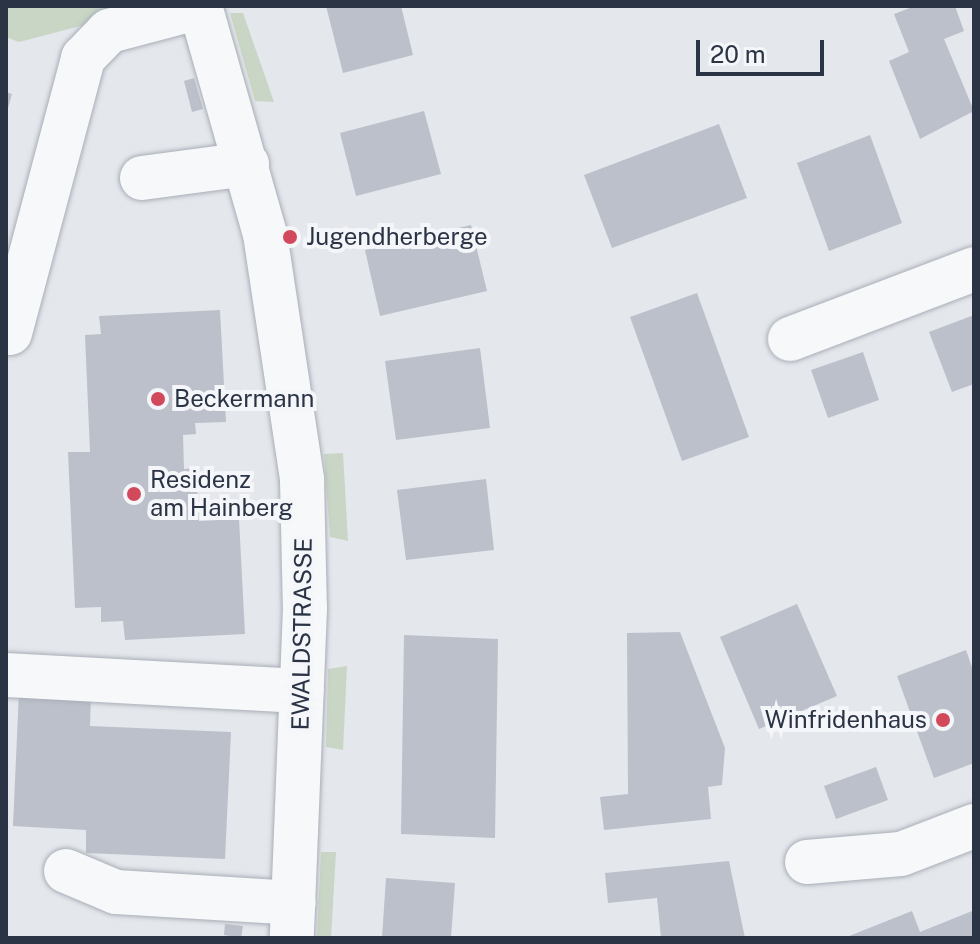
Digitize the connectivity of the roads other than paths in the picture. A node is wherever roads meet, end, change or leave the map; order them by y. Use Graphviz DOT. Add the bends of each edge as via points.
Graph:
graph roads {
  1 [pos="200,6"];
  2 [pos="247,164"];
  3 [pos="142,178"];
  4 [pos="974,269"];
  5 [pos="10,333"];
  6 [pos="790,339"];
  7 [pos="6,675"];
  8 [pos="302,691"];
  9 [pos="974,826"];
  10 [pos="807,862"];
  11 [pos="66,871"];
  12 [pos="293,920"];
  1 -- 2 [label="street, EWALDSTRASSE"];
  1 -- 5 [label="street" via="109,31 83,58"];
  2 -- 3 [label="street"];
  2 -- 8 [label="street, EWALDSTRASSE" via="284,331 302,480"];
  4 -- 6 [label="street"];
  7 -- 8 [label="street"];
  8 -- 12 [label="street, EWALDSTRASSE"];
  9 -- 10 [label="street" via="901,854"];
  11 -- 12 [label="street" via="116,892"];
}
